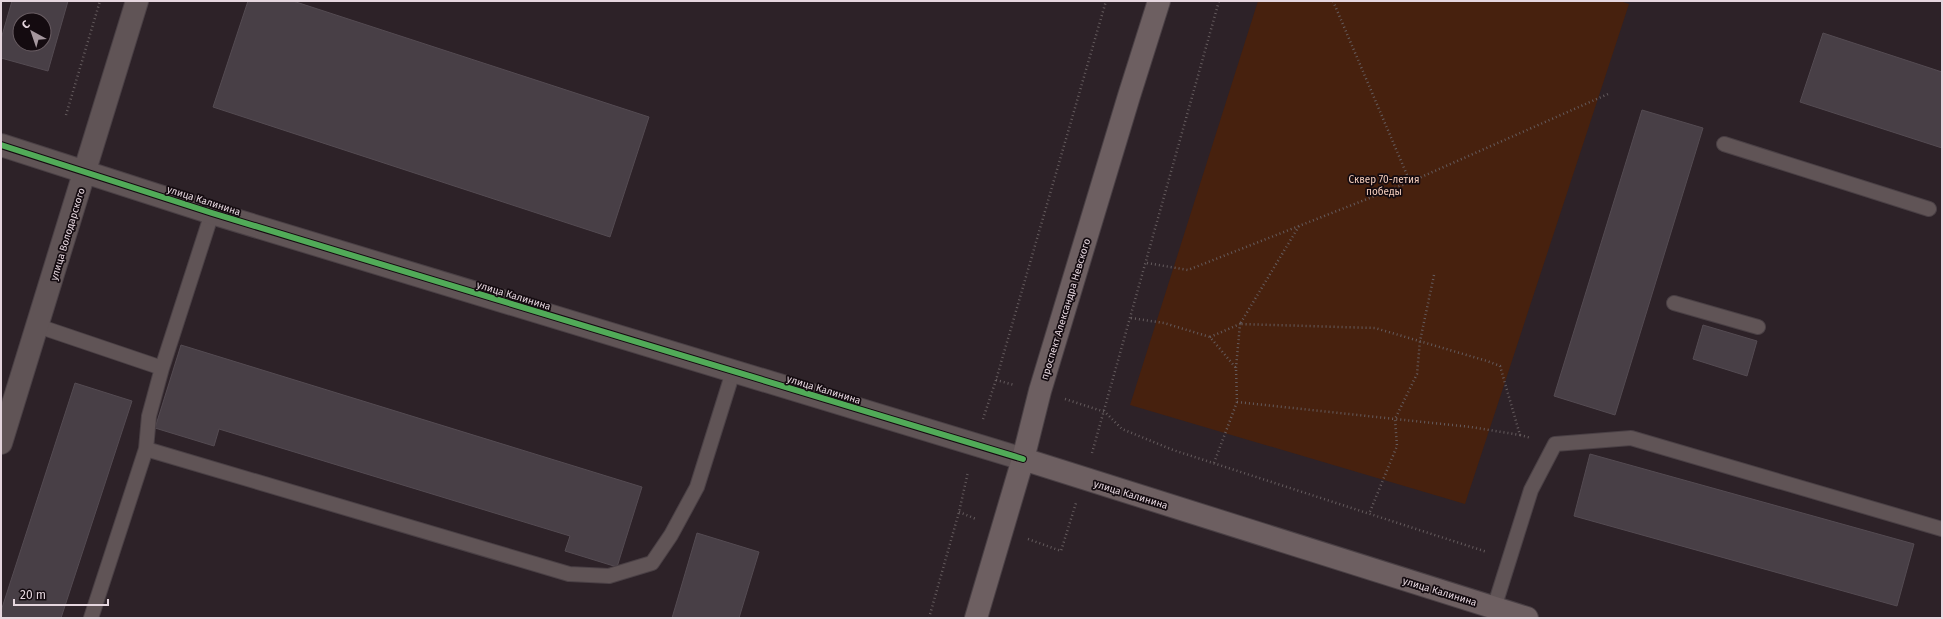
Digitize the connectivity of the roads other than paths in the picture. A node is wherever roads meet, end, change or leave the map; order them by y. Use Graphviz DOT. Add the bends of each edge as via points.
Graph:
graph roads {
  1 [pos="137,1"];
  2 [pos="1159,1"];
  3 [pos="1724,144"];
  4 [pos="1,145"];
  5 [pos="86,171"];
  6 [pos="1929,209"];
  7 [pos="212,213"];
  8 [pos="1674,303"];
  9 [pos="38,326"];
  10 [pos="1758,327"];
  11 [pos="162,368"];
  12 [pos="733,372"];
  13 [pos="1,443"];
  14 [pos="146,450"];
  15 [pos="1022,459"];
  16 [pos="1942,530"];
  17 [pos="1494,608"];
  18 [pos="91,618"];
  19 [pos="976,618"];
  20 [pos="1527,618"];
  1 -- 5 [label="street, улица Володарского"];
  2 -- 15 [label="main road, проспект Александра Невского" via="1042,383"];
  3 -- 6 [label="lane"];
  4 -- 5 [label="street, улица Калинина"];
  5 -- 7 [label="street, улица Калинина"];
  5 -- 9 [label="street, улица Володарского"];
  7 -- 11 [label="lane"];
  7 -- 12 [label="street, улица Калинина"];
  8 -- 10 [label="lane"];
  9 -- 11 [label="lane"];
  9 -- 13 [label="street, улица Володарского"];
  11 -- 14 [label="lane" via="149,416"];
  12 -- 14 [label="lane" via="696,487 671,535 652,563 609,576 569,574"];
  12 -- 15 [label="street, улица Калинина"];
  14 -- 18 [label="lane"];
  15 -- 17 [label="main road, улица Калинина"];
  15 -- 19 [label="main road, проспект Александра Невского"];
  16 -- 17 [label="lane" via="1631,438 1555,444 1531,490"];
  17 -- 20 [label="main road, улица Калинина"];
}
